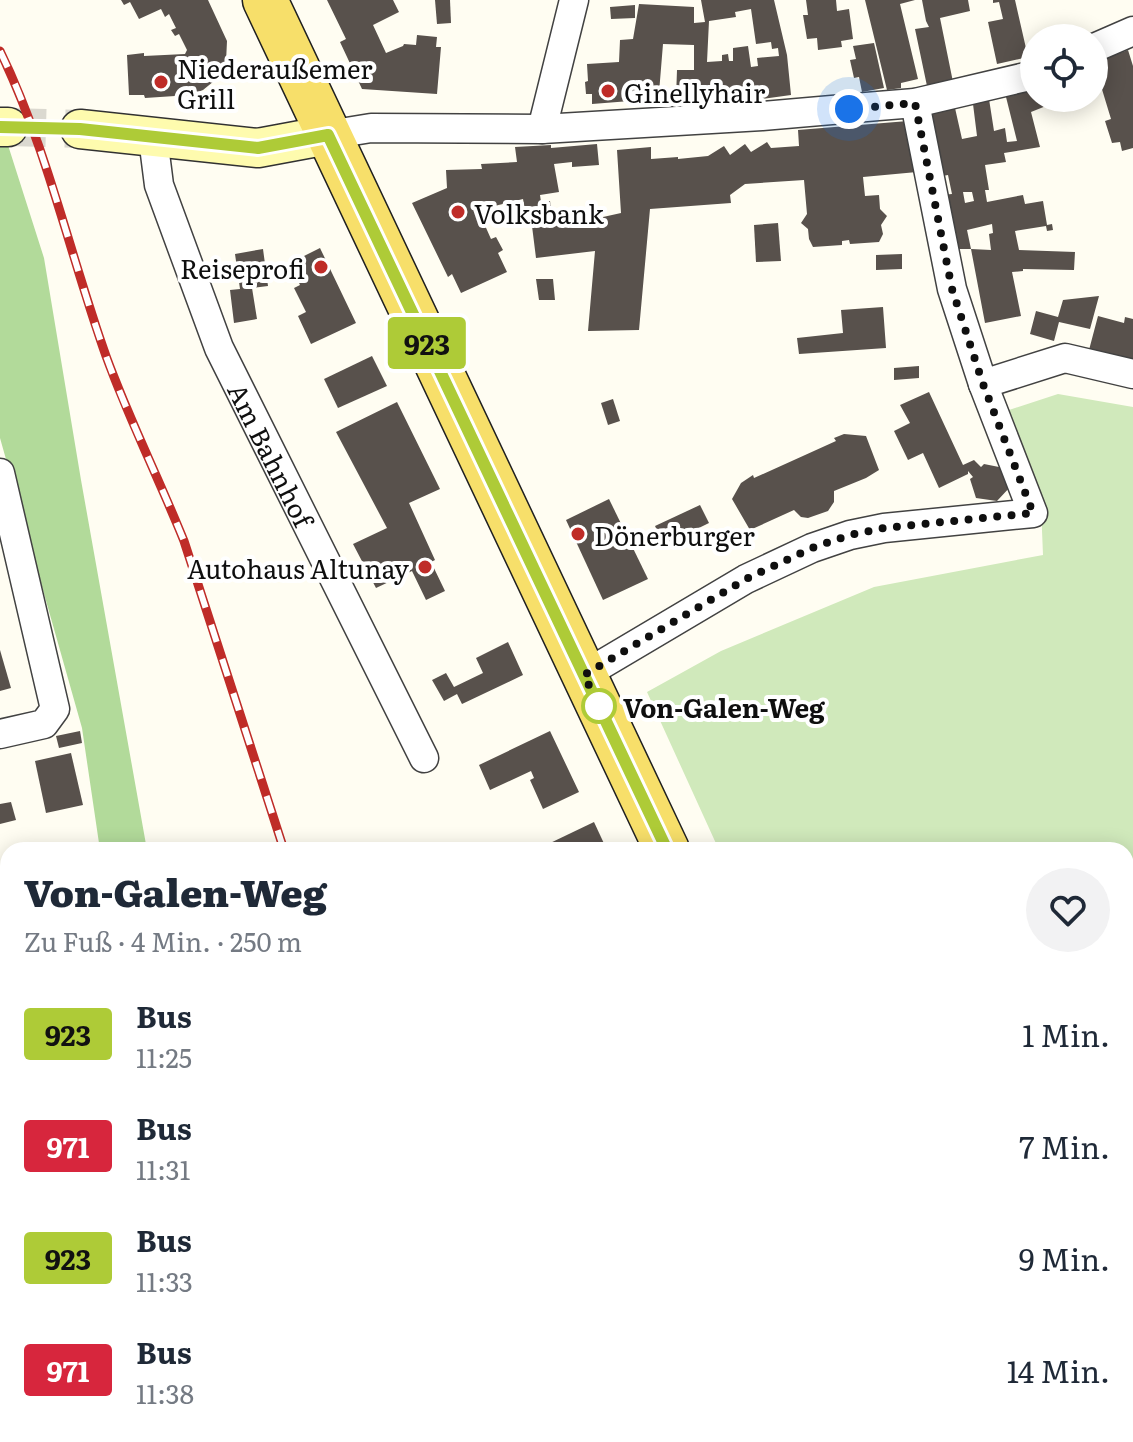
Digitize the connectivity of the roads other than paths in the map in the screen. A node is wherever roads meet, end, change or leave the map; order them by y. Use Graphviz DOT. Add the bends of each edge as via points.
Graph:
graph roads {
  1 [pos="574,0"];
  2 [pos="269,2"];
  3 [pos="1133,31"];
  4 [pos="1108,42"];
  5 [pos="1020,78"];
  6 [pos="915,103"];
  7 [pos="80,129"];
  8 [pos="542,129"];
  9 [pos="328,135"];
  10 [pos="153,138"];
  11 [pos="1133,374"];
  12 [pos="983,384"];
  13 [pos="0,473"];
  14 [pos="584,675"];
  15 [pos="0,734"];
  16 [pos="424,758"];
  17 [pos="663,842"];
  1 -- 8 [label="street"];
  2 -- 9 [label="main road"];
  3 -- 4 [label="street"];
  5 -- 6 [label="street"];
  6 -- 8 [label="street"];
  6 -- 12 [label="street" via="952,289"];
  7 -- 10 [label="main road"];
  8 -- 9 [label="street" via="371,128"];
  9 -- 10 [label="main road" via="258,148"];
  9 -- 14 [label="main road"];
  10 -- 16 [label="street, Am Bahnhof" via="159,185 219,348"];
  11 -- 12 [label="street" via="1065,358"];
  12 -- 14 [label="street" via="1033,513 884,528 812,548 746,579"];
  13 -- 15 [label="street" via="55,709 44,724"];
  14 -- 17 [label="main road"];
}
